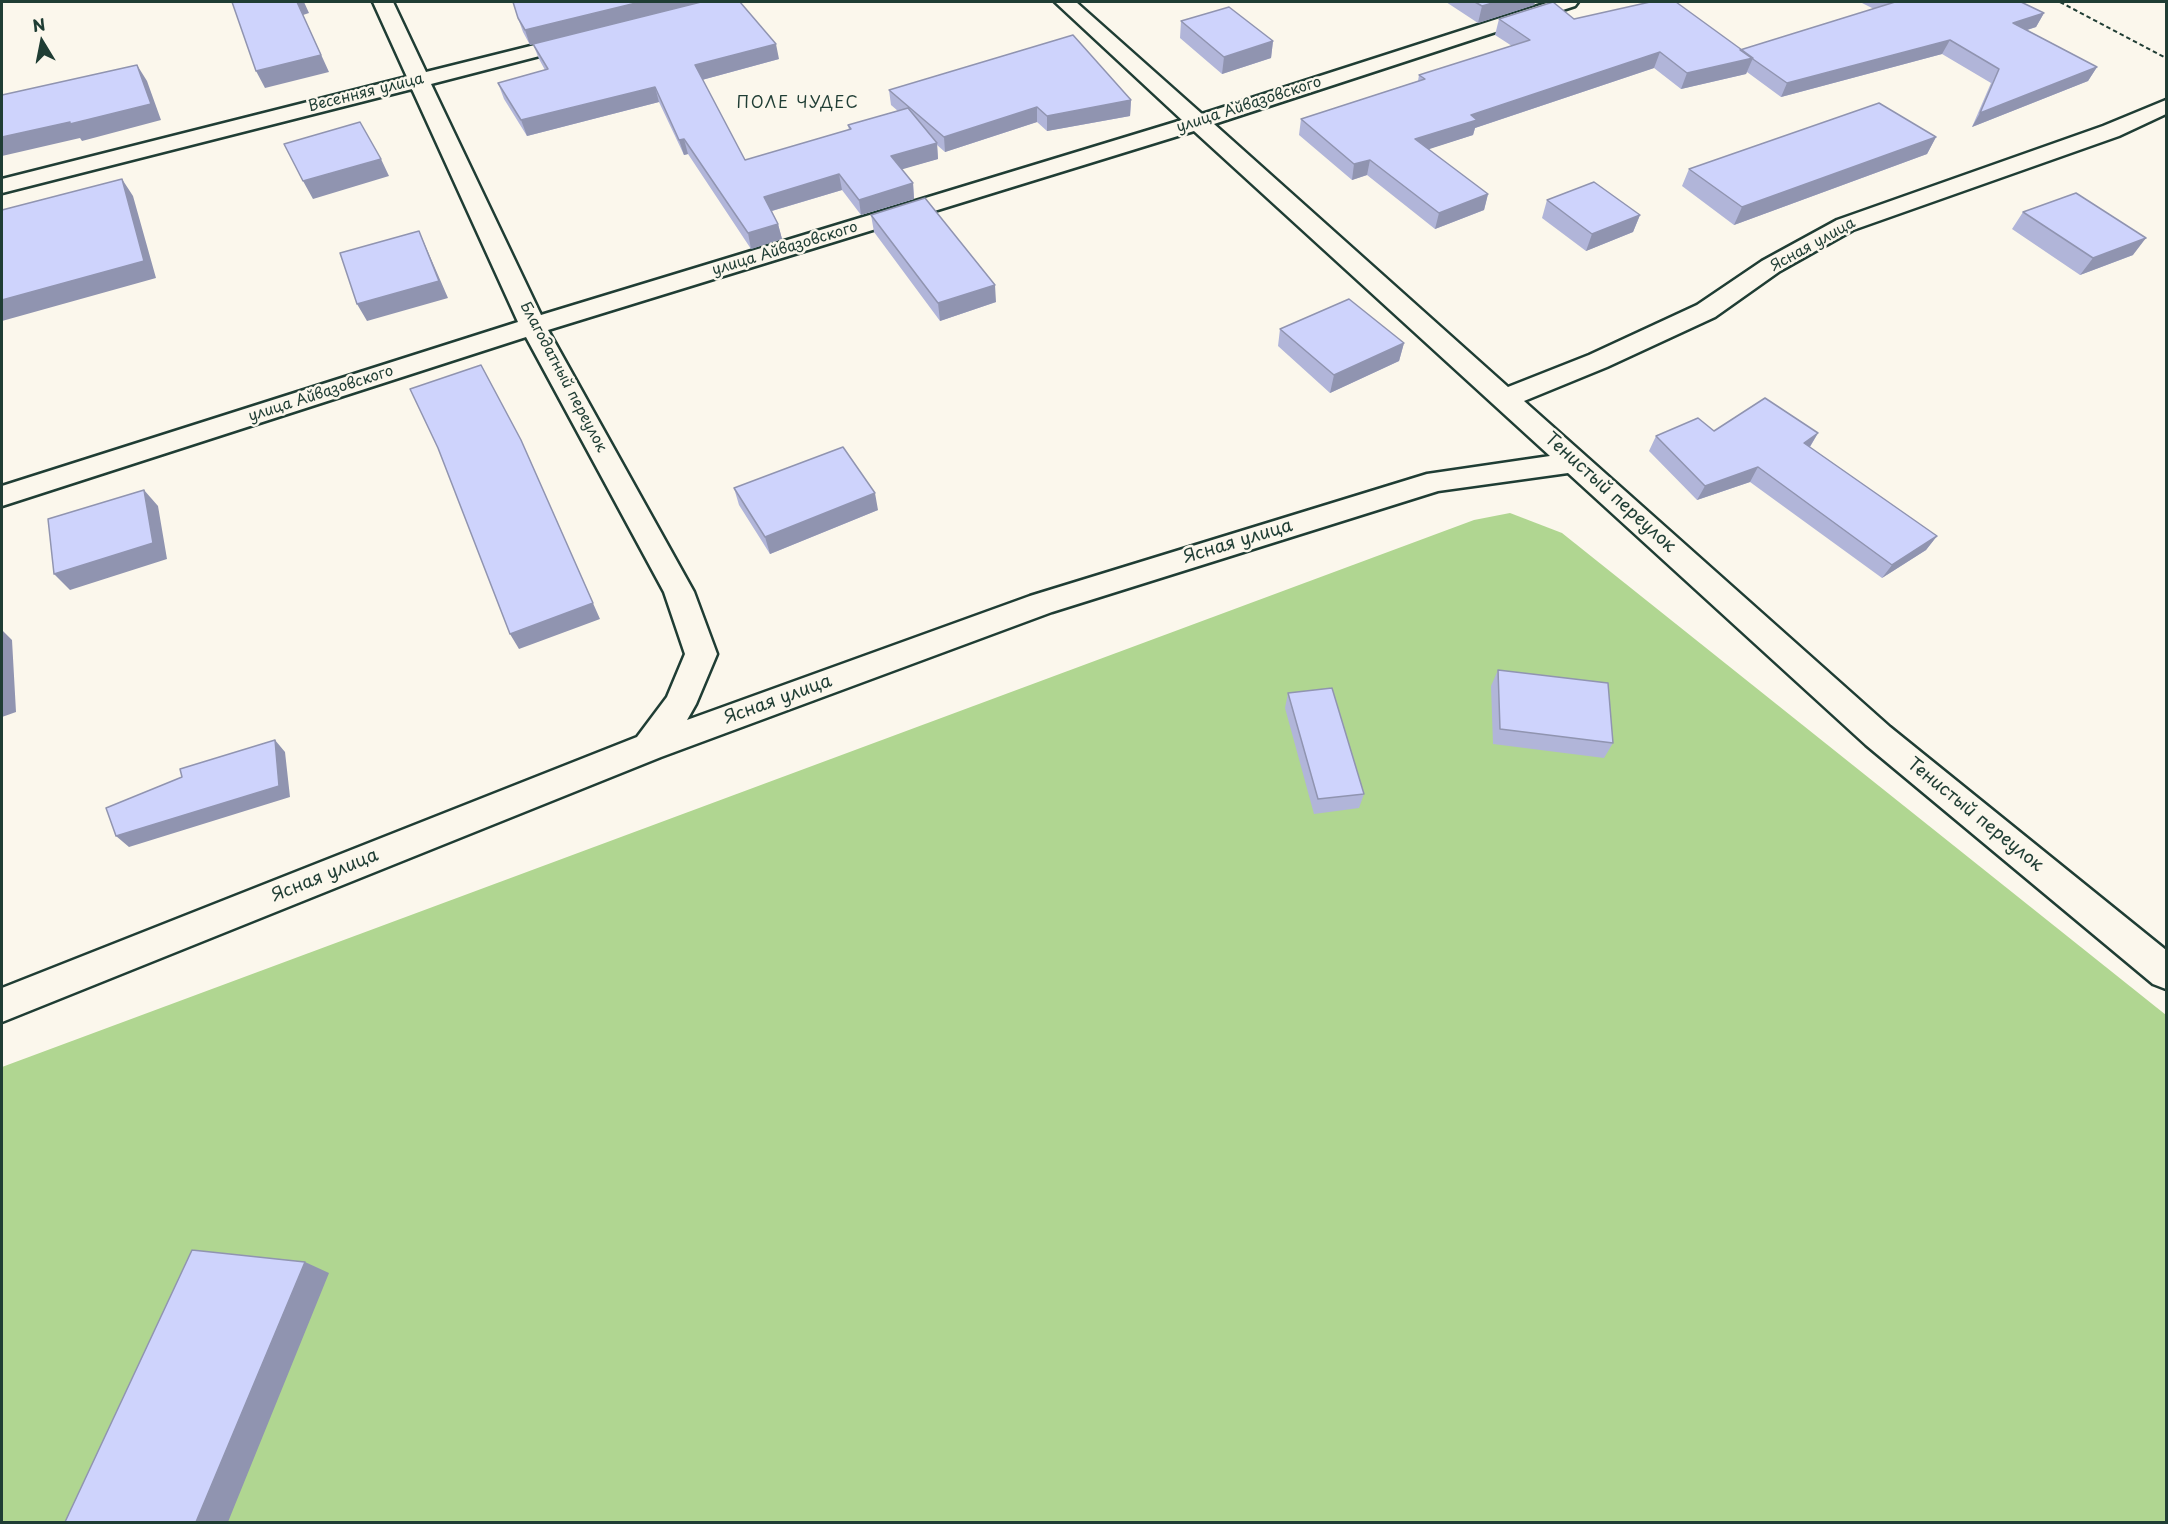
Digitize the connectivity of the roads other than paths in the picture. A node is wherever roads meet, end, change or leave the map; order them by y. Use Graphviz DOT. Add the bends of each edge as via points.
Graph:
graph roads {
  1 [pos="383,2"];
  2 [pos="1065,2"];
  3 [pos="1568,2"];
  4 [pos="604,33"];
  5 [pos="420,80"];
  6 [pos="2166,106"];
  7 [pos="1199,122"];
  8 [pos="2,186"];
  9 [pos="533,326"];
  10 [pos="1506,398"];
  11 [pos="1576,462"];
  12 [pos="2,496"];
  13 [pos="650,747"];
  14 [pos="2166,972"];
  15 [pos="2,1005"];
  1 -- 5 [label="street, Благодатный переулок"];
  2 -- 7 [label="street, Тенистый переулок"];
  3 -- 7 [label="street, улица Айвазовского"];
  4 -- 5 [label="street, Весенняя улица"];
  5 -- 8 [label="street, Весенняя улица"];
  5 -- 9 [label="street, Благодатный переулок"];
  6 -- 10 [label="street, Ясная улица" via="2111,131 1845,225 1771,266 1706,311"];
  7 -- 9 [label="street, улица Айвазовского"];
  7 -- 10 [label="street, Тенистый переулок"];
  9 -- 12 [label="street, улица Айвазовского"];
  9 -- 13 [label="street, Благодатный переулок" via="679,592 701,654 680,704"];
  10 -- 11 [label="street, Тенистый переулок"];
  11 -- 13 [label="street, Ясная улица" via="1437,481 1265,533 1041,603"];
  11 -- 14 [label="street, Тенистый переулок" via="1878,736"];
  13 -- 15 [label="street, Ясная улица"];
}
